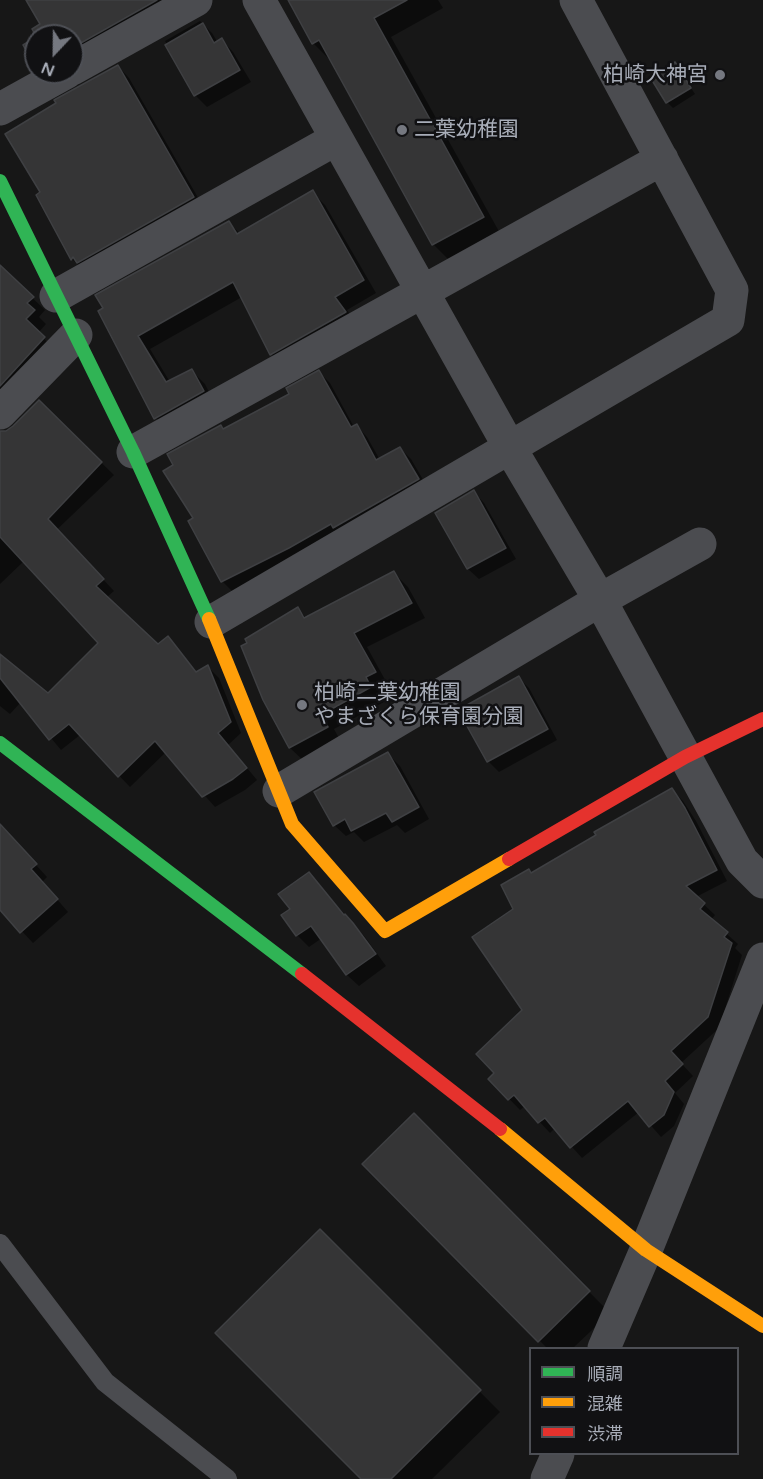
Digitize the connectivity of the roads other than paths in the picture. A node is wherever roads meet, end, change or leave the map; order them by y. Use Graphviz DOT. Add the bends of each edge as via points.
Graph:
graph roads {
  1 [pos="196,0"];
  2 [pos="259,0"];
  3 [pos="576,0"];
  4 [pos="84,62"];
  5 [pos="45,84"];
  6 [pos="0,109"];
  7 [pos="336,139"];
  8 [pos="662,159"];
  9 [pos="0,181"];
  10 [pos="423,292"];
  11 [pos="56,296"];
  12 [pos="76,335"];
  13 [pos="0,413"];
  14 [pos="510,448"];
  15 [pos="133,452"];
  16 [pos="700,544"];
  17 [pos="600,600"];
  18 [pos="211,622"];
  19 [pos="763,719"];
  20 [pos="0,743"];
  21 [pos="685,757"];
  22 [pos="279,791"];
  23 [pos="763,882"];
  24 [pos="763,959"];
  25 [pos="0,1244"];
  26 [pos="646,1250"];
  27 [pos="763,1326"];
  28 [pos="604,1347"];
  29 [pos="558,1455"];
  30 [pos="227,1479"];
  31 [pos="547,1479"];
  1 -- 4 [label="street"];
  2 -- 7 [label="street"];
  3 -- 8 [label="street"];
  5 -- 6 [label="street"];
  7 -- 10 [label="street"];
  7 -- 11 [label="street"];
  8 -- 10 [label="street"];
  8 -- 14 [label="street" via="732,290 728,320"];
  9 -- 11 [label="street"];
  10 -- 14 [label="street"];
  10 -- 15 [label="street"];
  11 -- 12 [label="street"];
  12 -- 13 [label="street"];
  12 -- 15 [label="street"];
  14 -- 17 [label="street"];
  14 -- 18 [label="street"];
  15 -- 18 [label="street"];
  16 -- 17 [label="street"];
  17 -- 21 [label="street"];
  17 -- 22 [label="street"];
  18 -- 22 [label="street"];
  19 -- 21 [label="street"];
  20 -- 26 [label="street" via="466,1101"];
  21 -- 22 [label="street" via="385,931 292,824"];
  21 -- 23 [label="street" via="742,861"];
  24 -- 26 [label="street"];
  25 -- 30 [label="lane" via="105,1382"];
  26 -- 27 [label="street"];
  26 -- 28 [label="street"];
  29 -- 31 [label="street"];
}
